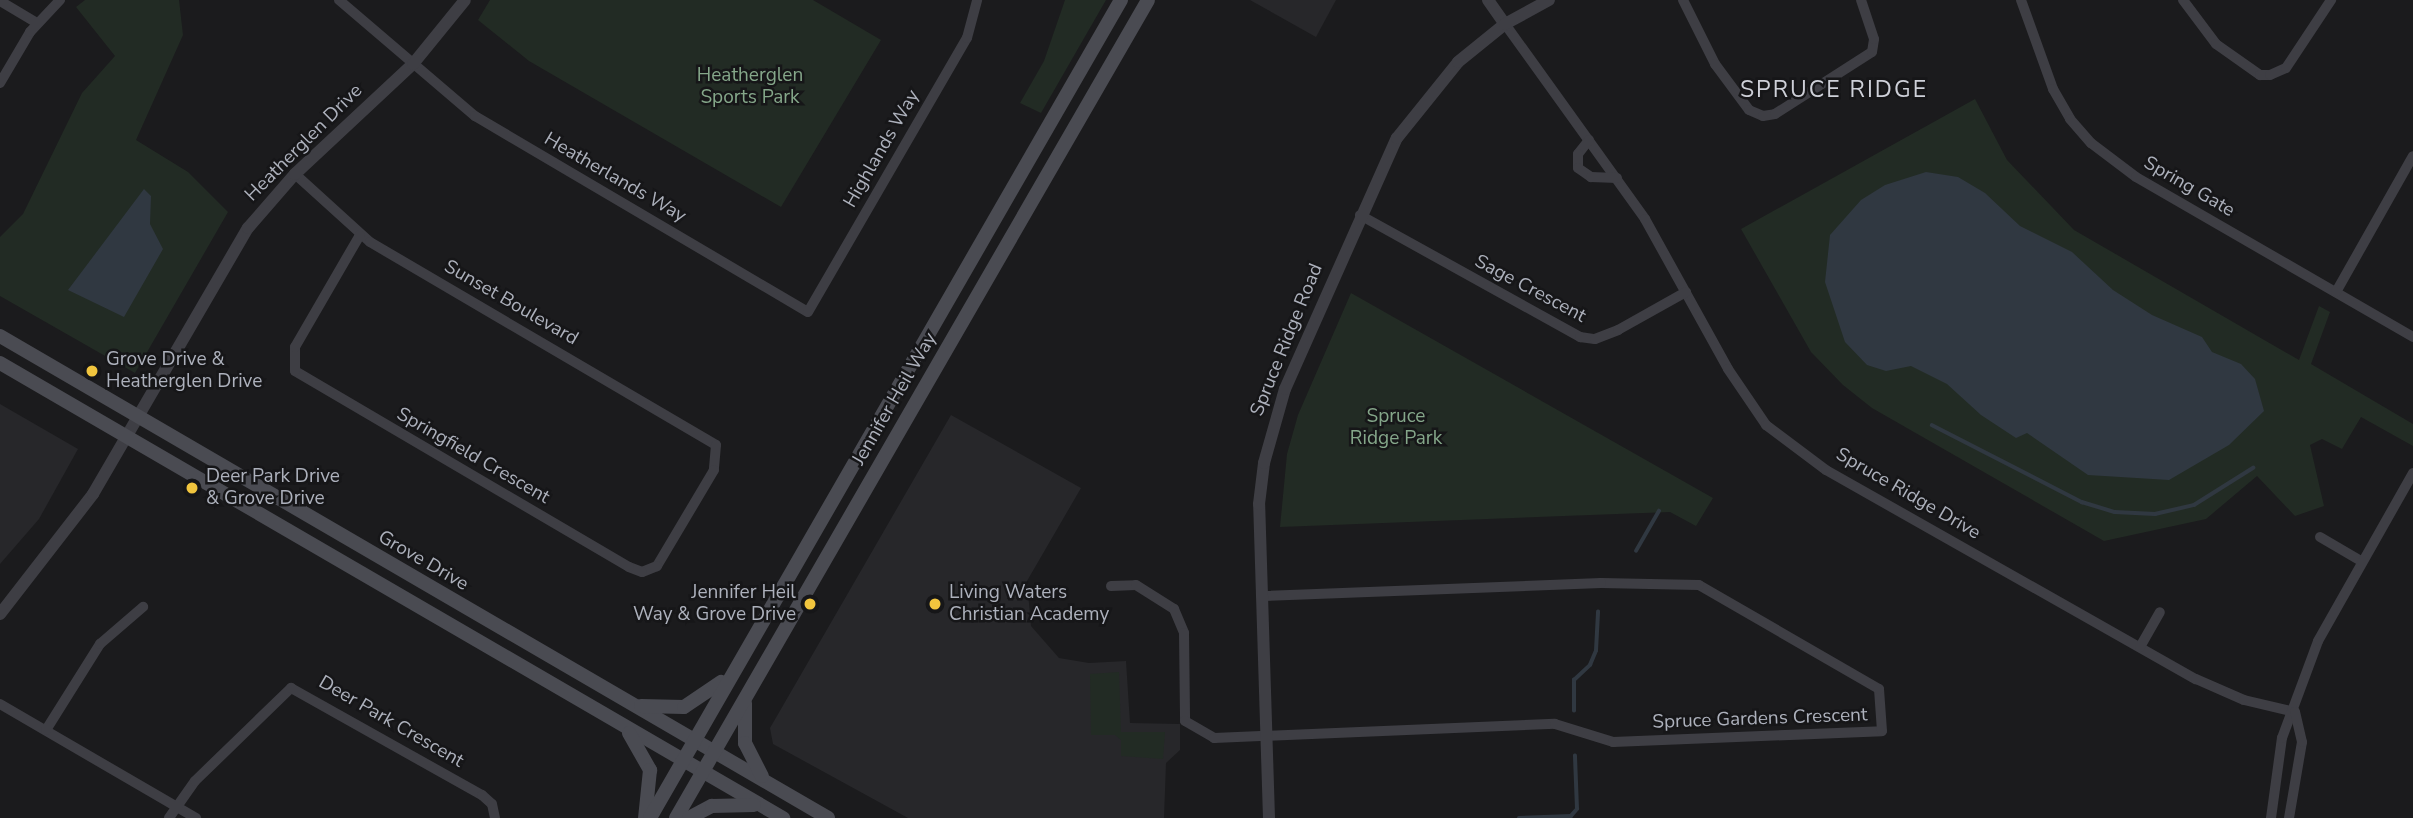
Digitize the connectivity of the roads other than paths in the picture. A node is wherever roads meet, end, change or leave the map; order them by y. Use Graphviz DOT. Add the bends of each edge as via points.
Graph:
graph roads {
  1 [pos="60,0"];
  2 [pos="339,0"];
  3 [pos="465,0"];
  4 [pos="977,0"];
  5 [pos="1121,0"];
  6 [pos="1148,0"];
  7 [pos="1488,0"];
  8 [pos="1549,0"];
  9 [pos="1683,0"];
  10 [pos="1861,0"];
  11 [pos="2021,0"];
  12 [pos="2183,0"];
  13 [pos="2331,0"];
  14 [pos="0,1"];
  15 [pos="37,23"];
  16 [pos="1505,24"];
  17 [pos="413,64"];
  18 [pos="0,83"];
  19 [pos="1589,140"];
  20 [pos="2412,160"];
  21 [pos="295,174"];
  22 [pos="1617,178"];
  23 [pos="1360,215"];
  24 [pos="360,235"];
  25 [pos="1686,292"];
  26 [pos="2336,292"];
  27 [pos="808,312"];
  28 [pos="0,336"];
  29 [pos="2413,337"];
  30 [pos="0,363"];
  31 [pos="137,418"];
  32 [pos="127,437"];
  33 [pos="718,451"];
  34 [pos="2413,473"];
  35 [pos="2319,537"];
  36 [pos="2361,561"];
  37 [pos="1111,586"];
  38 [pos="1261,596"];
  39 [pos="143,607"];
  40 [pos="2161,612"];
  41 [pos="0,614"];
  42 [pos="2140,648"];
  43 [pos="735,669"];
  44 [pos="745,697"];
  45 [pos="0,704"];
  46 [pos="633,705"];
  47 [pos="2295,712"];
  48 [pos="624,727"];
  49 [pos="46,730"];
  50 [pos="1266,735"];
  51 [pos="694,740"];
  52 [pos="714,752"];
  53 [pos="682,761"];
  54 [pos="702,772"];
  55 [pos="767,783"];
  56 [pos="760,805"];
  57 [pos="176,806"];
  58 [pos="169,818"];
  59 [pos="197,818"];
  60 [pos="495,818"];
  61 [pos="647,818"];
  62 [pos="676,818"];
  63 [pos="689,818"];
  64 [pos="783,818"];
  65 [pos="828,818"];
  66 [pos="1269,818"];
  67 [pos="2270,818"];
  68 [pos="2289,818"];
  1 -- 15 [label="street"];
  2 -- 17 [label="street, Heatherlands Way"];
  3 -- 17 [label="street, Heatherglen Drive"];
  4 -- 27 [label="street, Highlands Way" via="967,38"];
  5 -- 43 [label="main road, Jennifer Heil Way"];
  6 -- 44 [label="main road, Jennifer Heil Way"];
  7 -- 16 [label="street, Spruce Ridge Drive"];
  8 -- 16 [label="street, Spruce Ridge Road"];
  9 -- 10 [label="street" via="1715,64 1749,110 1763,116 1775,114 1872,52 1874,39"];
  11 -- 26 [label="street, Spring Gate" via="2053,89 2091,143 2136,177"];
  12 -- 13 [label="street" via="2216,44 2260,75 2270,75 2293,59"];
  14 -- 15 [label="street"];
  15 -- 18 [label="street"];
  16 -- 19 [label="street, Spruce Ridge Drive"];
  16 -- 23 [label="street, Spruce Ridge Road" via="1458,62 1422,102 1397,138"];
  17 -- 21 [label="street, Heatherglen Drive"];
  17 -- 27 [label="street, Heatherlands Way" via="488,124"];
  19 -- 22 [label="street, Spruce Ridge Drive"];
  19 -- 22 [label="street" via="1577,159 1581,172"];
  20 -- 26 [label="street"];
  21 -- 24 [label="street, Sunset Boulevard"];
  21 -- 31 [label="street, Heatherglen Drive" via="237,243"];
  22 -- 25 [label="street, Spruce Ridge Drive"];
  23 -- 25 [label="street, Sage Crescent" via="1580,337 1595,340"];
  23 -- 38 [label="street, Spruce Ridge Road" via="1271,431 1259,505"];
  24 -- 33 [label="street, Sunset Boulevard" via="703,434"];
  24 -- 33 [label="street, Springfield Crescent" via="295,347 292,364 301,378 642,572 661,561 714,470"];
  25 -- 42 [label="street, Spruce Ridge Drive" via="1748,401 1766,425 1803,455"];
  26 -- 29 [label="street, Spring Gate"];
  28 -- 31 [label="main road, Grove Drive"];
  30 -- 32 [label="main road"];
  31 -- 32 [label="street, Heatherglen Drive"];
  31 -- 46 [label="main road, Grove Drive"];
  32 -- 41 [label="street, Heatherglen Drive" via="93,494"];
  32 -- 48 [label="main road"];
  34 -- 36 [label="street"];
  35 -- 36 [label="street"];
  36 -- 47 [label="street" via="2318,641"];
  37 -- 50 [label="street, Spruce Gardens Crescent" via="1136,585 1174,609 1184,633 1185,721 1214,738"];
  38 -- 50 [label="street, Spruce Ridge Road"];
  38 -- 50 [label="street, Spruce Gardens Crescent" via="1601,583 1699,585 1879,688 1882,731 1613,742 1555,724"];
  39 -- 49 [label="street" via="100,644"];
  40 -- 42 [label="street"];
  42 -- 47 [label="street, Spruce Ridge Drive" via="2220,690"];
  43 -- 46 [label="main road" via="708,696 684,708"];
  43 -- 51 [label="main road, Jennifer Heil Way"];
  44 -- 52 [label="main road, Jennifer Heil Way"];
  44 -- 55 [label="main road" via="745,743"];
  45 -- 49 [label="street"];
  46 -- 51 [label="main road, Grove Drive"];
  47 -- 67 [label="street" via="2282,738"];
  47 -- 68 [label="street" via="2302,741"];
  48 -- 53 [label="main road"];
  48 -- 61 [label="main road" via="650,769"];
  49 -- 57 [label="street"];
  50 -- 66 [label="street, Spruce Ridge Road"];
  51 -- 52 [label="main road, Grove Drive"];
  51 -- 53 [label="main road, Jennifer Heil Way"];
  52 -- 54 [label="main road, Jennifer Heil Way"];
  52 -- 55 [label="main road, Grove Drive"];
  53 -- 54 [label="main road"];
  53 -- 61 [label="main road, Jennifer Heil Way"];
  54 -- 56 [label="main road"];
  54 -- 62 [label="main road, Jennifer Heil Way"];
  55 -- 65 [label="main road, Grove Drive"];
  56 -- 63 [label="main road" via="712,806"];
  56 -- 64 [label="main road"];
  57 -- 58 [label="street"];
  57 -- 59 [label="street"];
  57 -- 60 [label="street, Deer Park Crescent" via="213,763 291,688 482,795 492,804"];
}
